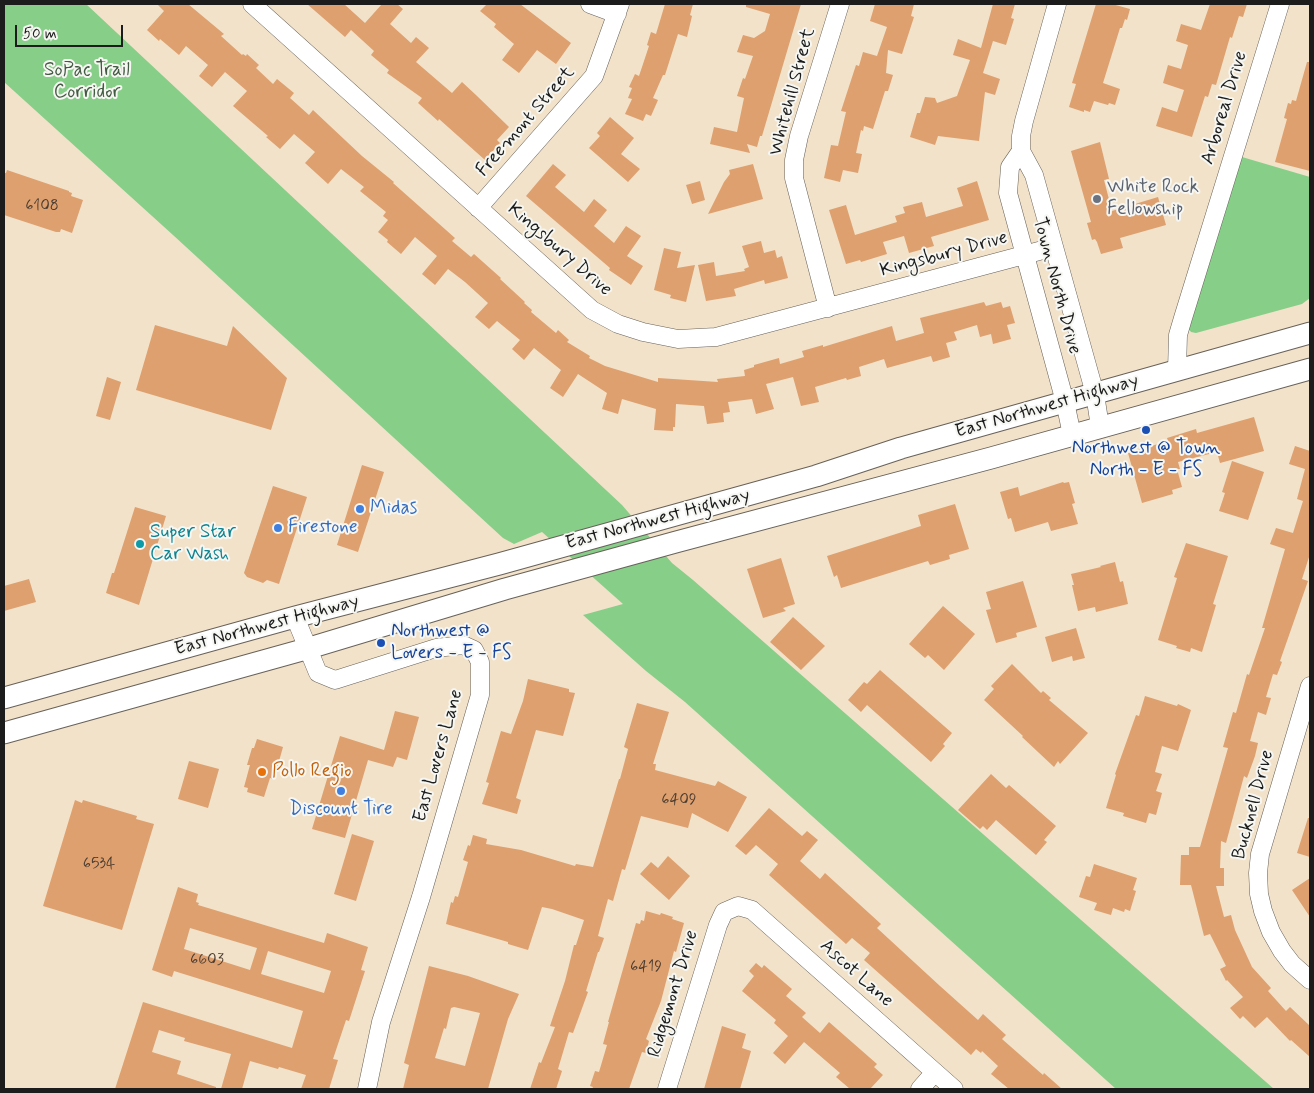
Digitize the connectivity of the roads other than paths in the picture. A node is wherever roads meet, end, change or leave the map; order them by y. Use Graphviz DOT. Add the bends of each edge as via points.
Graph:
graph roads {
  1 [pos="252,4"];
  2 [pos="590,4"];
  3 [pos="840,4"];
  4 [pos="1057,4"];
  5 [pos="1280,4"];
  6 [pos="619,9"];
  7 [pos="1021,151"];
  8 [pos="478,208"];
  9 [pos="1054,247"];
  10 [pos="1024,255"];
  11 [pos="828,308"];
  12 [pos="1310,334"];
  13 [pos="1310,369"];
  14 [pos="1177,370"];
  15 [pos="1095,394"];
  16 [pos="1065,402"];
  17 [pos="1100,427"];
  18 [pos="1072,436"];
  19 [pos="295,617"];
  20 [pos="306,649"];
  21 [pos="1310,686"];
  22 [pos="29,691"];
  23 [pos="4,698"];
  24 [pos="38,724"];
  25 [pos="4,734"];
  26 [pos="724,912"];
  27 [pos="1310,980"];
  28 [pos="935,1072"];
  29 [pos="367,1089"];
  30 [pos="667,1089"];
  31 [pos="920,1089"];
  32 [pos="954,1089"];
  1 -- 8 [label="street, Kingsbury Drive"];
  2 -- 6 [label="street"];
  3 -- 11 [label="street, Whitehill Street" via="794,160 794,178"];
  4 -- 7 [label="street, Town North Drive" via="1022,128"];
  5 -- 14 [label="street, Arboreal Drive" via="1178,335"];
  6 -- 8 [label="street, Freemont Street" via="594,76"];
  7 -- 9 [label="street, Town North Drive" via="1034,174"];
  7 -- 10 [label="street, Town North Drive" via="1010,167 1008,193"];
  8 -- 11 [label="street, Kingsbury Drive" via="592,310 618,324 643,332 678,339 716,337"];
  9 -- 10 [label="street, Kingsbury Drive"];
  9 -- 15 [label="street, Town North Drive"];
  10 -- 11 [label="street, Kingsbury Drive"];
  10 -- 16 [label="street, Town North Drive"];
  12 -- 14 [label="main road, East Northwest Highway"];
  13 -- 17 [label="main road, East Northwest Highway"];
  14 -- 15 [label="main road, East Northwest Highway"];
  15 -- 16 [label="main road, East Northwest Highway"];
  15 -- 17 [label="street, Town North Drive"];
  16 -- 18 [label="street, Town North Drive"];
  16 -- 19 [label="main road, East Northwest Highway" via="901,448 816,476"];
  17 -- 18 [label="main road, East Northwest Highway"];
  18 -- 20 [label="main road, East Northwest Highway" via="505,589"];
  19 -- 20 [label="street, East Lovers Lane"];
  19 -- 22 [label="main road, East Northwest Highway"];
  20 -- 24 [label="main road, East Northwest Highway"];
  20 -- 29 [label="street, East Lovers Lane" via="318,673 335,680 436,648 463,645 474,650 480,662 480,695 381,1022"];
  21 -- 27 [label="street, Bucknell Drive" via="1260,854 1258,873 1259,894 1271,932 1292,964"];
  22 -- 23 [label="main road, East Northwest Highway"];
  22 -- 24 [label="main road"];
  24 -- 25 [label="main road, East Northwest Highway"];
  26 -- 28 [label="street, Ascot Lane" via="738,906 752,910"];
  26 -- 30 [label="street, Ridgemont Drive"];
  28 -- 31 [label="street"];
  28 -- 32 [label="street, Ascot Lane"];
}
